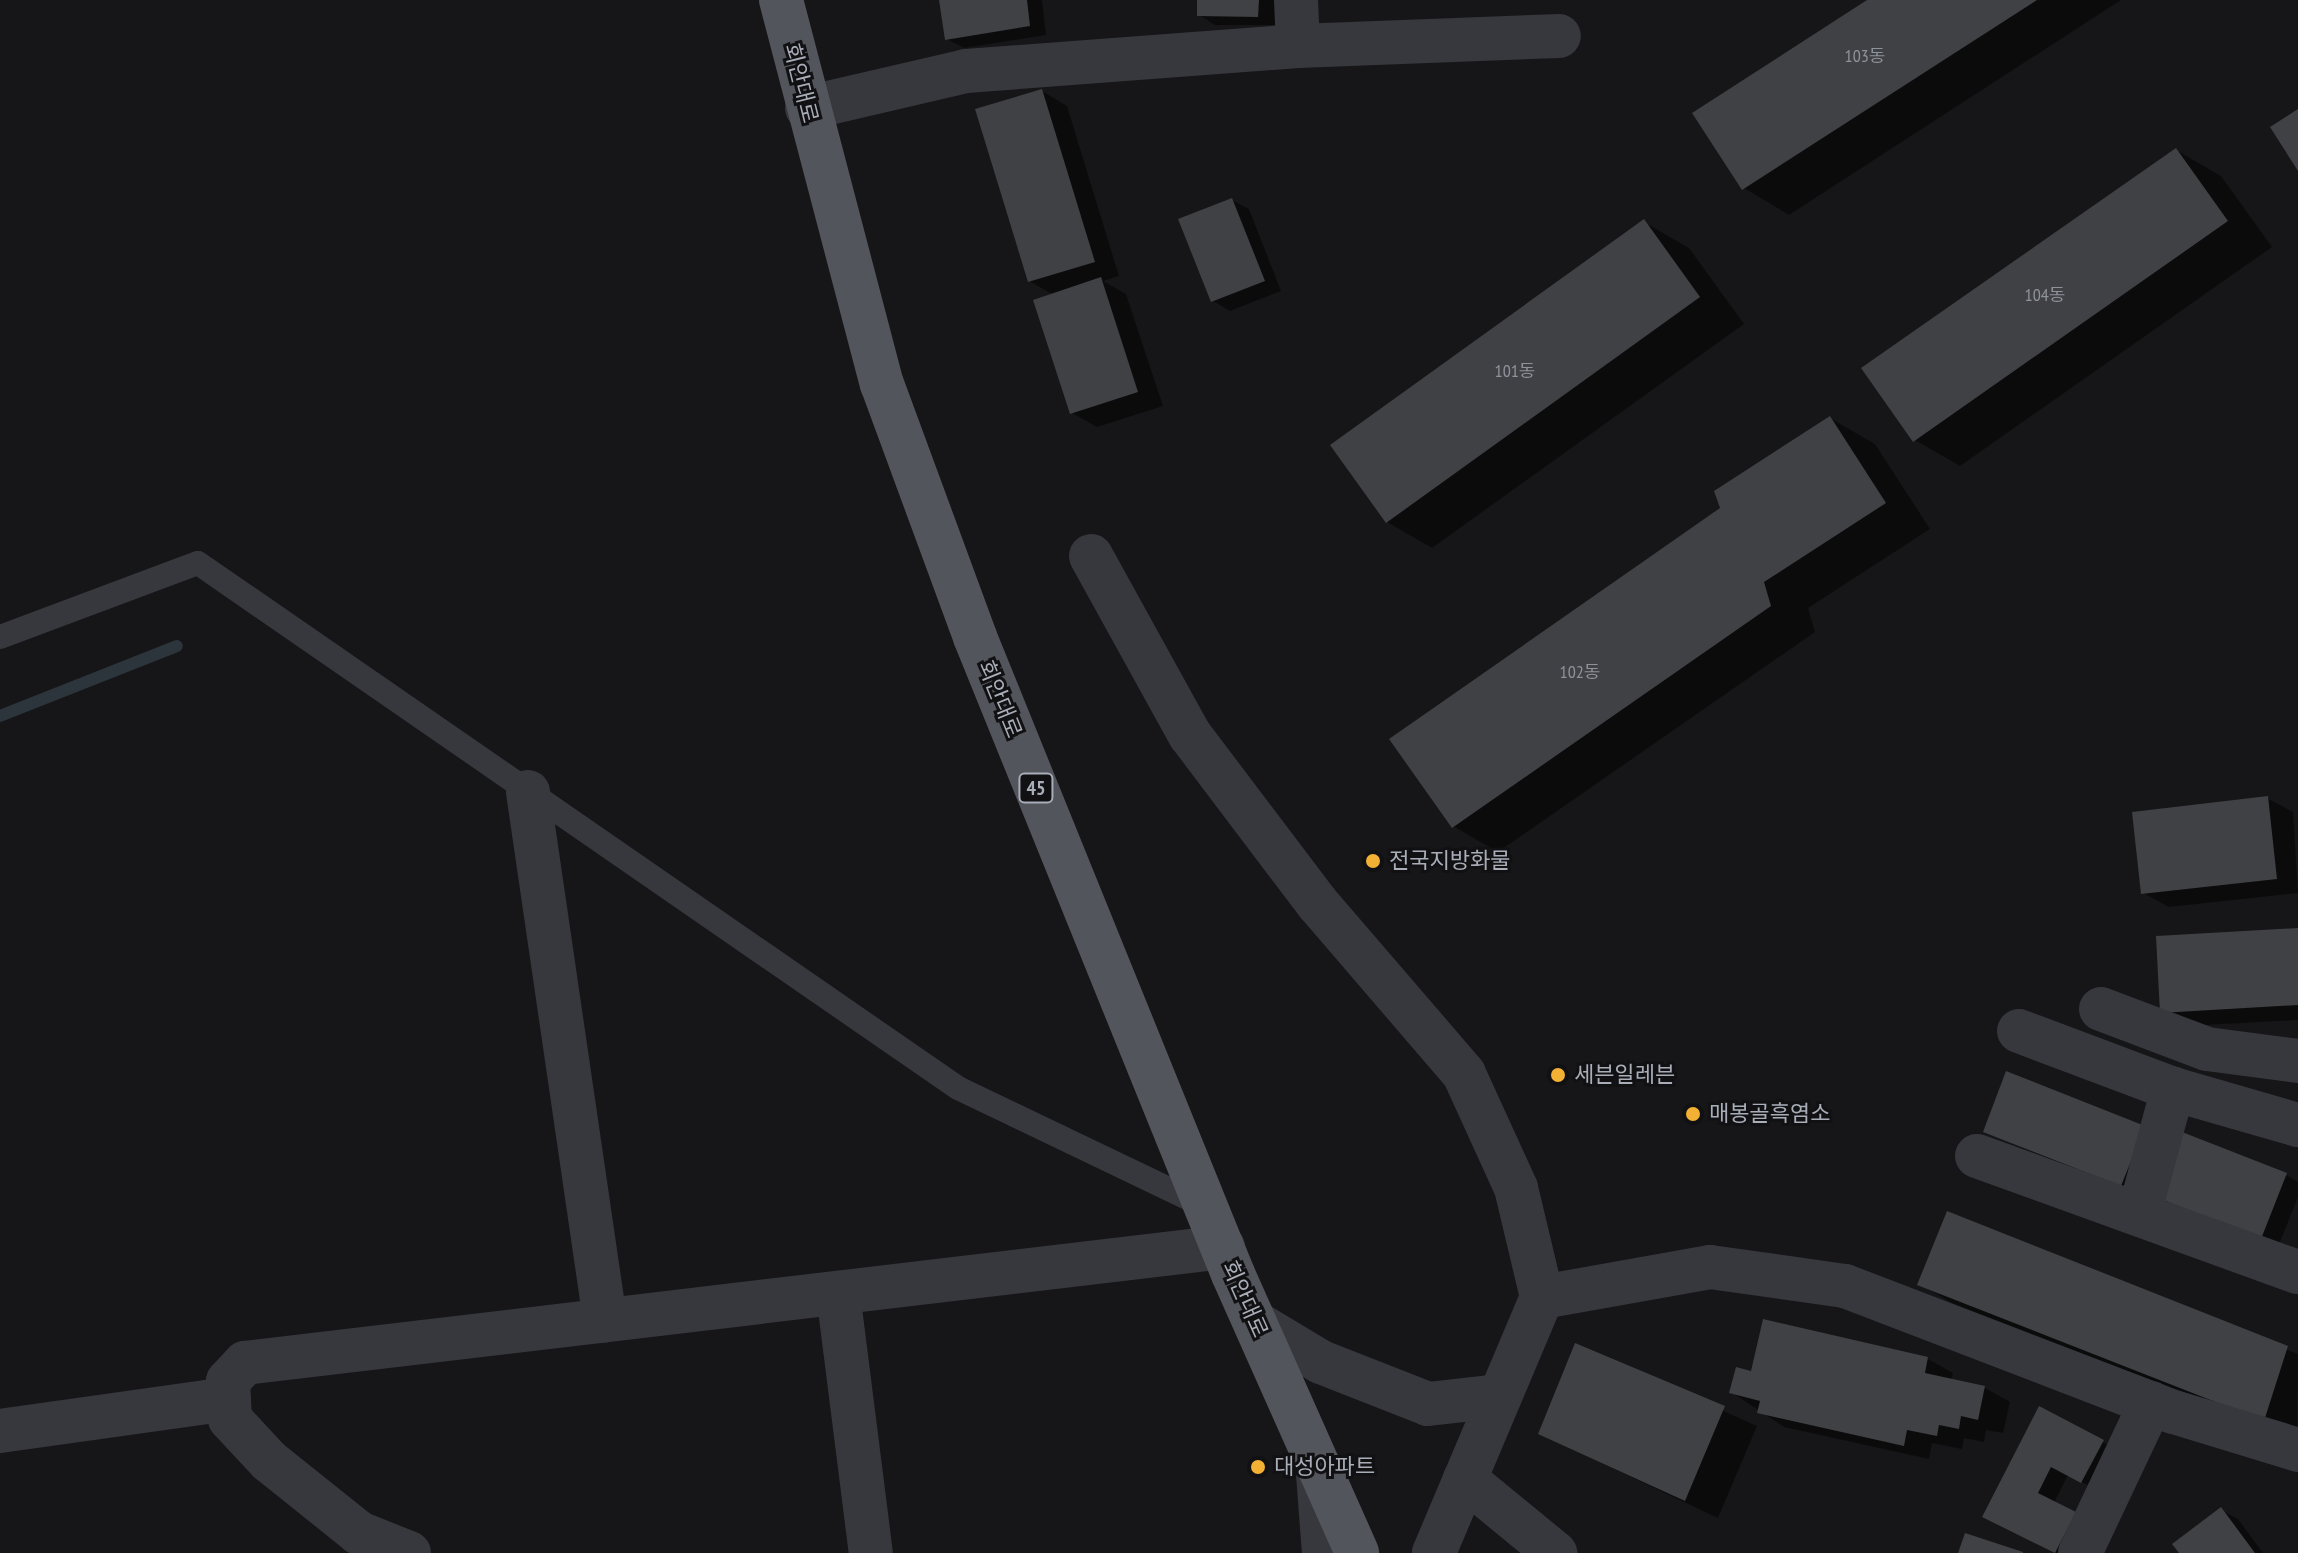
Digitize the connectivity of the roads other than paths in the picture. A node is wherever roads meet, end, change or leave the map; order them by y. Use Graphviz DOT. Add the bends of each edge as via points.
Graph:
graph roads {
  1 [pos="781,0"];
  2 [pos="1296,0"];
  3 [pos="1559,36"];
  4 [pos="1298,46"];
  5 [pos="807,108"];
  6 [pos="1091,556"];
  7 [pos="0,637"];
  8 [pos="528,792"];
  9 [pos="2101,1009"];
  10 [pos="2019,1031"];
  11 [pos="2298,1061"];
  12 [pos="2173,1089"];
  13 [pos="2298,1125"];
  14 [pos="1977,1156"];
  15 [pos="2139,1214"];
  16 [pos="1216,1228"];
  17 [pos="2298,1272"];
  18 [pos="838,1293"];
  19 [pos="1542,1297"];
  20 [pos="605,1320"];
  21 [pos="1256,1323"];
  22 [pos="1499,1396"];
  23 [pos="229,1399"];
  24 [pos="2151,1403"];
  25 [pos="0,1431"];
  26 [pos="2298,1450"];
  27 [pos="1318,1474"];
  28 [pos="1465,1479"];
  29 [pos="409,1553"];
  30 [pos="871,1553"];
  31 [pos="1324,1553"];
  32 [pos="1357,1553"];
  33 [pos="1434,1553"];
  34 [pos="1555,1553"];
  35 [pos="2080,1553"];
  1 -- 5 [label="main road, 회안대로 / 45"];
  2 -- 4 [label="street"];
  3 -- 4 [label="street"];
  4 -- 5 [label="street" via="966,71"];
  5 -- 16 [label="main road, 회안대로 / 45" via="893,414 981,651"];
  6 -- 19 [label="street" via="1190,735 1318,904 1464,1074 1516,1188"];
  7 -- 8 [label="lane" via="198,563"];
  8 -- 16 [label="lane" via="958,1088"];
  8 -- 20 [label="street"];
  9 -- 11 [label="street" via="2207,1049"];
  10 -- 12 [label="street"];
  12 -- 13 [label="street"];
  12 -- 15 [label="street"];
  14 -- 15 [label="street"];
  15 -- 17 [label="street"];
  16 -- 18 [label="street"];
  16 -- 21 [label="main road, 회안대로 / 45"];
  18 -- 20 [label="street"];
  18 -- 30 [label="street"];
  19 -- 22 [label="street"];
  19 -- 24 [label="street" via="1710,1267 1845,1286"];
  20 -- 23 [label="street" via="245,1363 228,1381"];
  21 -- 22 [label="street" via="1321,1362 1428,1404"];
  21 -- 27 [label="main road, 회안대로 / 45"];
  22 -- 28 [label="street"];
  23 -- 25 [label="street"];
  23 -- 29 [label="street" via="230,1419 269,1461 359,1533"];
  24 -- 26 [label="street"];
  24 -- 35 [label="street"];
  27 -- 31 [label="street"];
  27 -- 32 [label="main road, 회안대로 / 45"];
  28 -- 33 [label="street"];
  28 -- 34 [label="street"];
}
